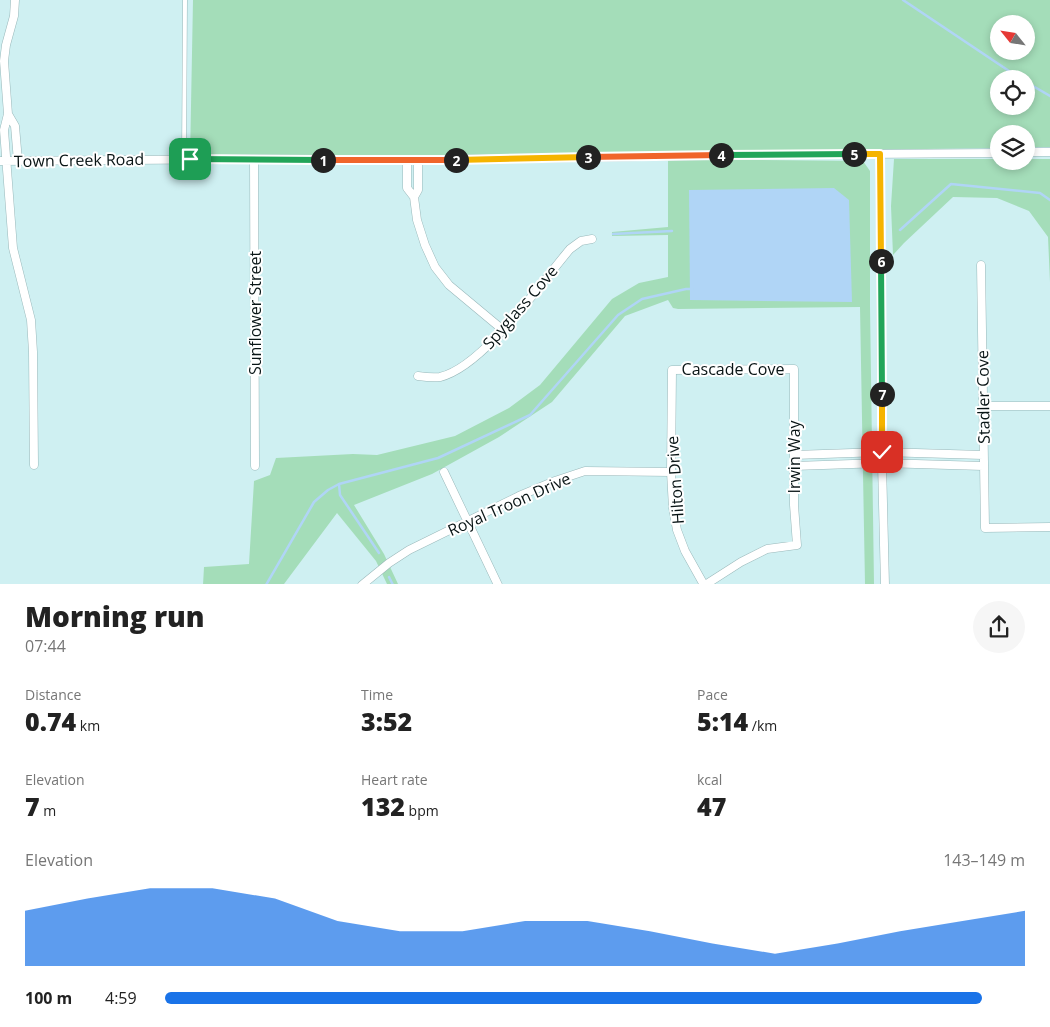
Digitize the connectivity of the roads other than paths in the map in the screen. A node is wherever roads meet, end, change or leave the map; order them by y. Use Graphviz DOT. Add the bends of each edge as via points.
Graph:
graph roads {
  1 [pos="15,0"];
  2 [pos="185,0"];
  3 [pos="2,61"];
  4 [pos="8,114"];
  5 [pos="1035,152"];
  6 [pos="1050,152"];
  7 [pos="990,153"];
  8 [pos="880,154"];
  9 [pos="254,159"];
  10 [pos="184,160"];
  11 [pos="407,160"];
  12 [pos="418,160"];
  13 [pos="3,161"];
  14 [pos="18,161"];
  15 [pos="414,197"];
  16 [pos="592,239"];
  17 [pos="981,265"];
  18 [pos="503,330"];
  19 [pos="794,369"];
  20 [pos="672,370"];
  21 [pos="418,376"];
  22 [pos="984,406"];
  23 [pos="1050,406"];
  24 [pos="882,452"];
  25 [pos="794,455"];
  26 [pos="984,455"];
  27 [pos="882,463"];
  28 [pos="34,465"];
  29 [pos="255,466"];
  30 [pos="794,466"];
  31 [pos="983,466"];
  32 [pos="444,472"];
  33 [pos="671,472"];
  34 [pos="467,521"];
  35 [pos="1050,527"];
  36 [pos="362,584"];
  37 [pos="498,584"];
  38 [pos="705,584"];
  39 [pos="885,584"];
  1 -- 3 [label="street"];
  2 -- 10 [label="lane"];
  3 -- 4 [label="street"];
  4 -- 13 [label="street"];
  4 -- 14 [label="street" via="14,126"];
  5 -- 6 [label="street"];
  7 -- 8 [label="street, Town Creek Road"];
  8 -- 12 [label="street, Town Creek Road"];
  8 -- 24 [label="street"];
  9 -- 10 [label="street, Town Creek Road"];
  9 -- 11 [label="street, Town Creek Road"];
  9 -- 29 [label="street, Sunflower Street"];
  10 -- 14 [label="street, Town Creek Road"];
  11 -- 12 [label="street, Town Creek Road"];
  11 -- 15 [label="street" via="408,188"];
  12 -- 15 [label="street" via="418,190"];
  13 -- 14 [label="street, Town Creek Road"];
  13 -- 28 [label="street" via="14,248 31,320"];
  15 -- 18 [label="street" via="424,245 435,267 449,285"];
  16 -- 18 [label="street, Spyglass Cove" via="581,241 570,249"];
  17 -- 22 [label="street, Stadler Cove"];
  18 -- 21 [label="street, Spyglass Cove" via="483,352 460,368 442,376"];
  19 -- 20 [label="street, Cascade Cove"];
  19 -- 25 [label="street, Irwin Way"];
  20 -- 33 [label="street, Hilton Drive"];
  22 -- 23 [label="street"];
  22 -- 26 [label="street, Stadler Cove"];
  24 -- 25 [label="street"];
  24 -- 26 [label="street"];
  24 -- 27 [label="street"];
  25 -- 30 [label="street, Irwin Way"];
  26 -- 31 [label="street, Stadler Cove"];
  27 -- 30 [label="street"];
  27 -- 31 [label="street"];
  27 -- 39 [label="street"];
  30 -- 38 [label="street, Irwin Way" via="797,545 767,548"];
  31 -- 35 [label="street, Stadler Cove" via="985,528"];
  32 -- 34 [label="street"];
  33 -- 34 [label="street, Royal Troon Drive" via="585,471"];
  33 -- 38 [label="street, Hilton Drive" via="677,530 685,551"];
  34 -- 36 [label="street, Royal Troon Drive" via="409,550"];
  34 -- 37 [label="street"];
}
